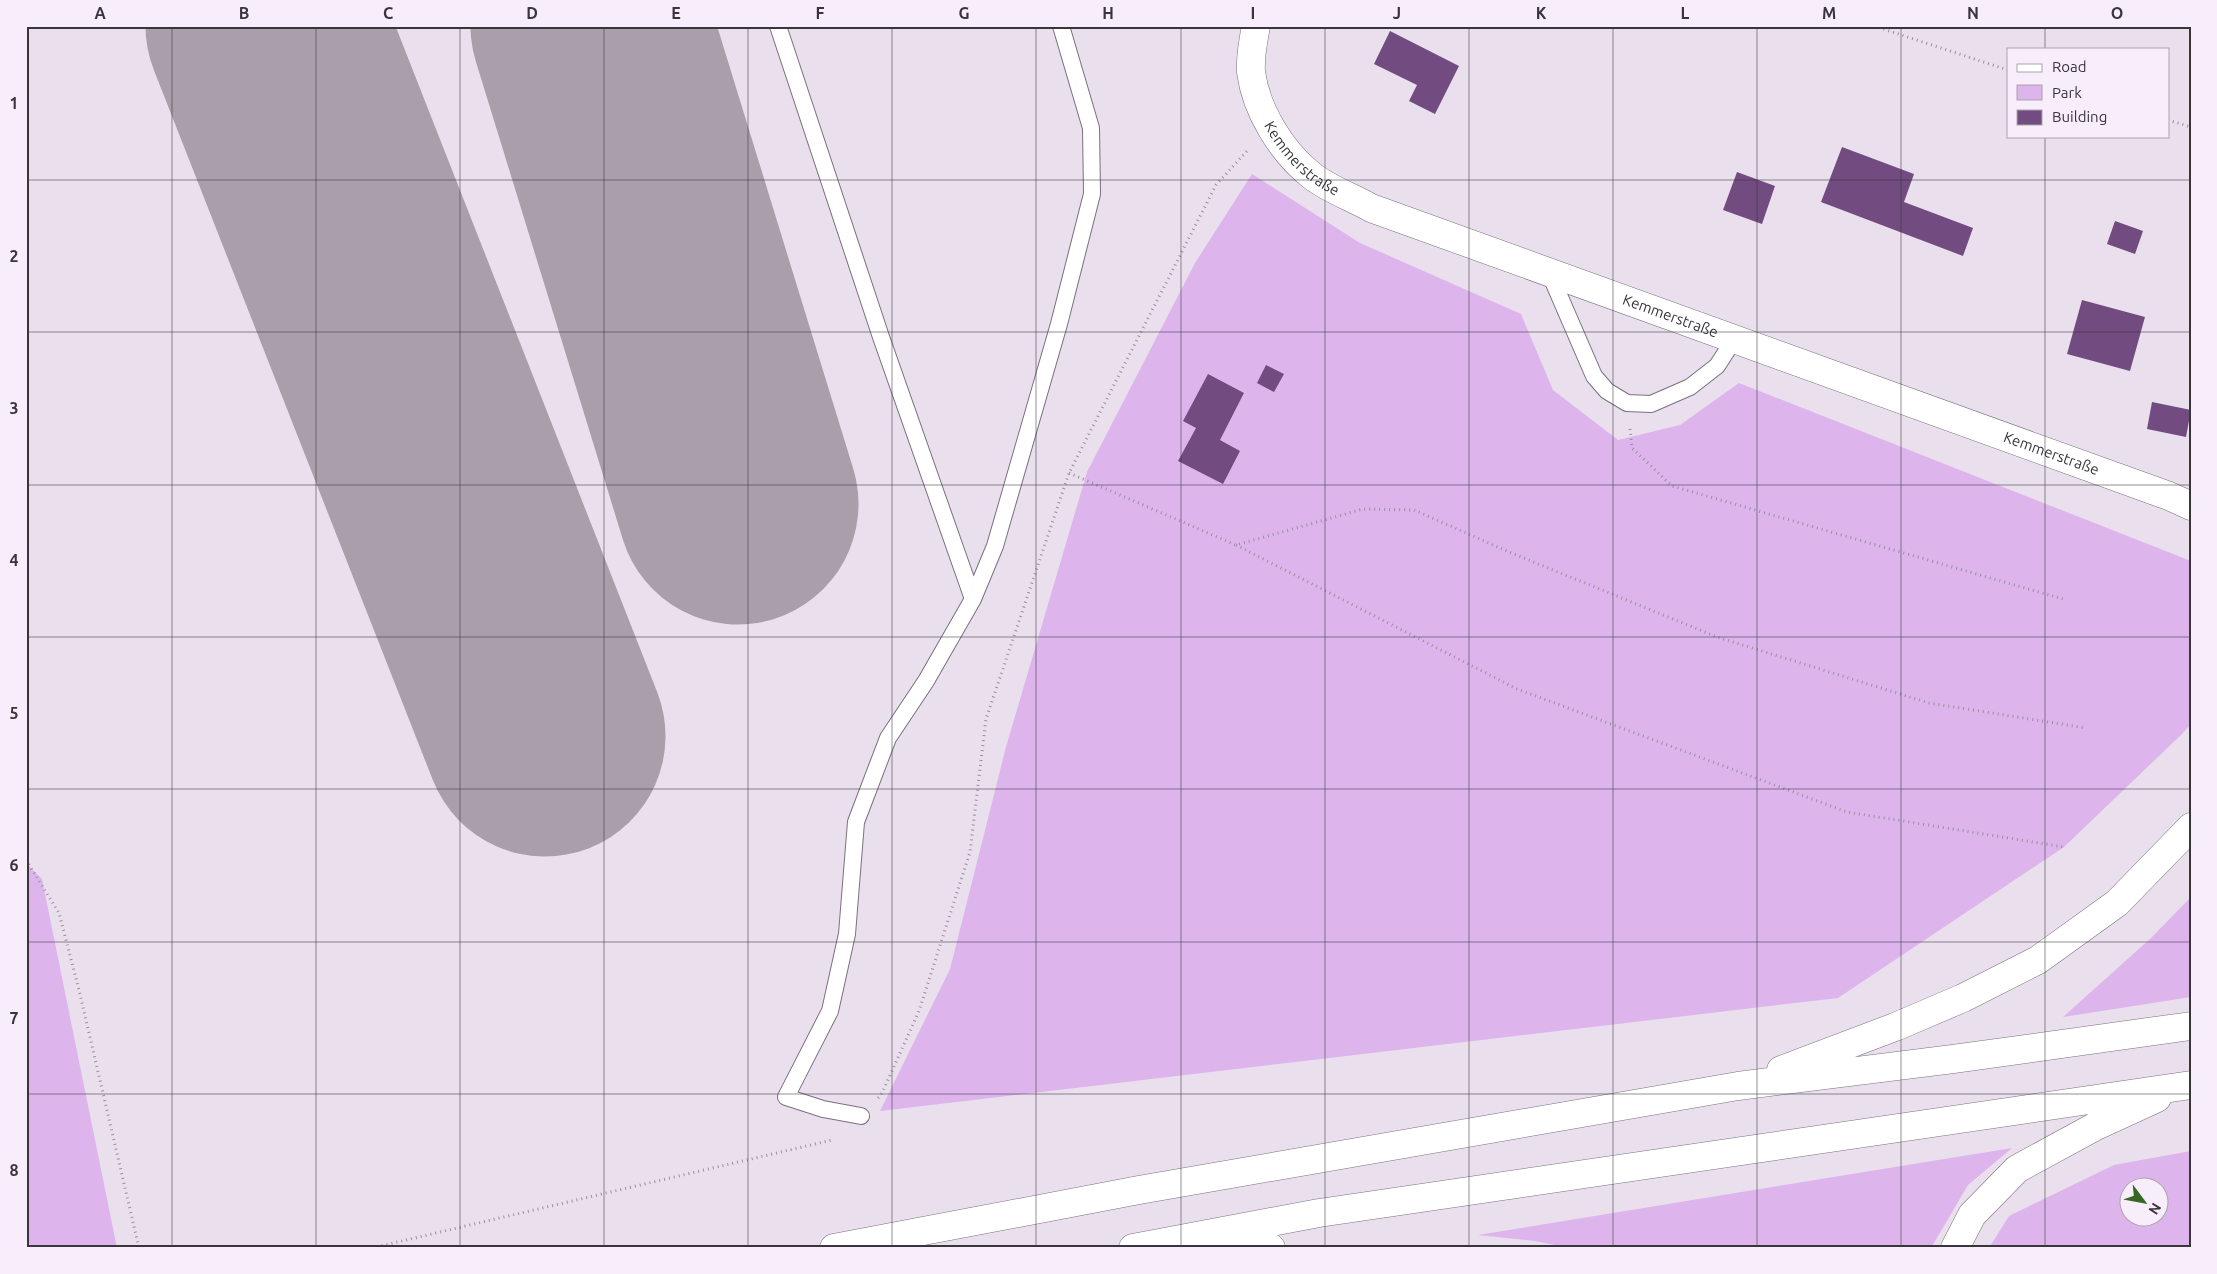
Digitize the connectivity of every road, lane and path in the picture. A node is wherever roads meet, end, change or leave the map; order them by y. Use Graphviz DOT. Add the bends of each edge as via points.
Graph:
graph roads {
  1 [pos="778,26"];
  2 [pos="1061,26"];
  3 [pos="1256,26"];
  4 [pos="1874,26"];
  5 [pos="2007,70"];
  6 [pos="2170,121"];
  7 [pos="2191,127"];
  8 [pos="1271,128"];
  9 [pos="1549,272"];
  10 [pos="1735,338"];
  11 [pos="1627,403"];
  12 [pos="1069,473"];
  13 [pos="2191,506"];
  14 [pos="1236,545"];
  15 [pos="972,599"];
  16 [pos="2063,599"];
  17 [pos="2086,728"];
  18 [pos="2191,827"];
  19 [pos="2064,847"];
  20 [pos="26,860"];
  21 [pos="2191,1026"];
  22 [pos="2188,1085"];
  23 [pos="1738,1086"];
  24 [pos="861,1116"];
  25 [pos="1164,1241"];
  26 [pos="138,1248"];
  27 [pos="372,1248"];
  28 [pos="834,1248"];
  29 [pos="1133,1248"];
  30 [pos="1271,1248"];
  31 [pos="1955,1248"];
  1 -- 15 [label="lane"];
  2 -- 15 [label="lane" via="1091,128 1092,194 1059,324 998,537"];
  3 -- 8 [label="main road, Kemmerstraße" via="1252,72"];
  4 -- 5 [label="path"];
  6 -- 7 [label="path"];
  8 -- 9 [label="main road, Kemmerstraße" via="1288,154 1312,176 1371,208"];
  8 -- 12 [label="path" via="1216,185"];
  9 -- 10 [label="main road, Kemmerstraße"];
  9 -- 11 [label="lane" via="1594,376 1607,391"];
  10 -- 11 [label="lane" via="1717,366 1690,387 1651,404"];
  10 -- 13 [label="main road, Kemmerstraße"];
  11 -- 16 [label="path" via="1632,448 1672,486"];
  12 -- 14 [label="path"];
  12 -- 24 [label="path" via="986,719 970,852 919,1011 882,1093"];
  14 -- 17 [label="path" via="1362,509 1414,510 1717,636 1929,703"];
  14 -- 19 [label="path" via="1517,689 1847,812"];
  15 -- 24 [label="lane" via="926,681 888,738 856,822 846,934 830,1011 786,1097 823,1110"];
  18 -- 23 [label="main road" via="2117,903 2038,960 1895,1028"];
  20 -- 26 [label="path" via="59,913"];
  21 -- 23 [label="main road"];
  22 -- 25 [label="main road" via="1338,1210"];
  22 -- 31 [label="main road" via="2096,1126 2017,1169 1972,1215"];
  23 -- 28 [label="main road" via="1148,1188"];
  24 -- 27 [label="path" via="841,1138"];
  25 -- 29 [label="main road"];
  25 -- 30 [label="main road"];
}
